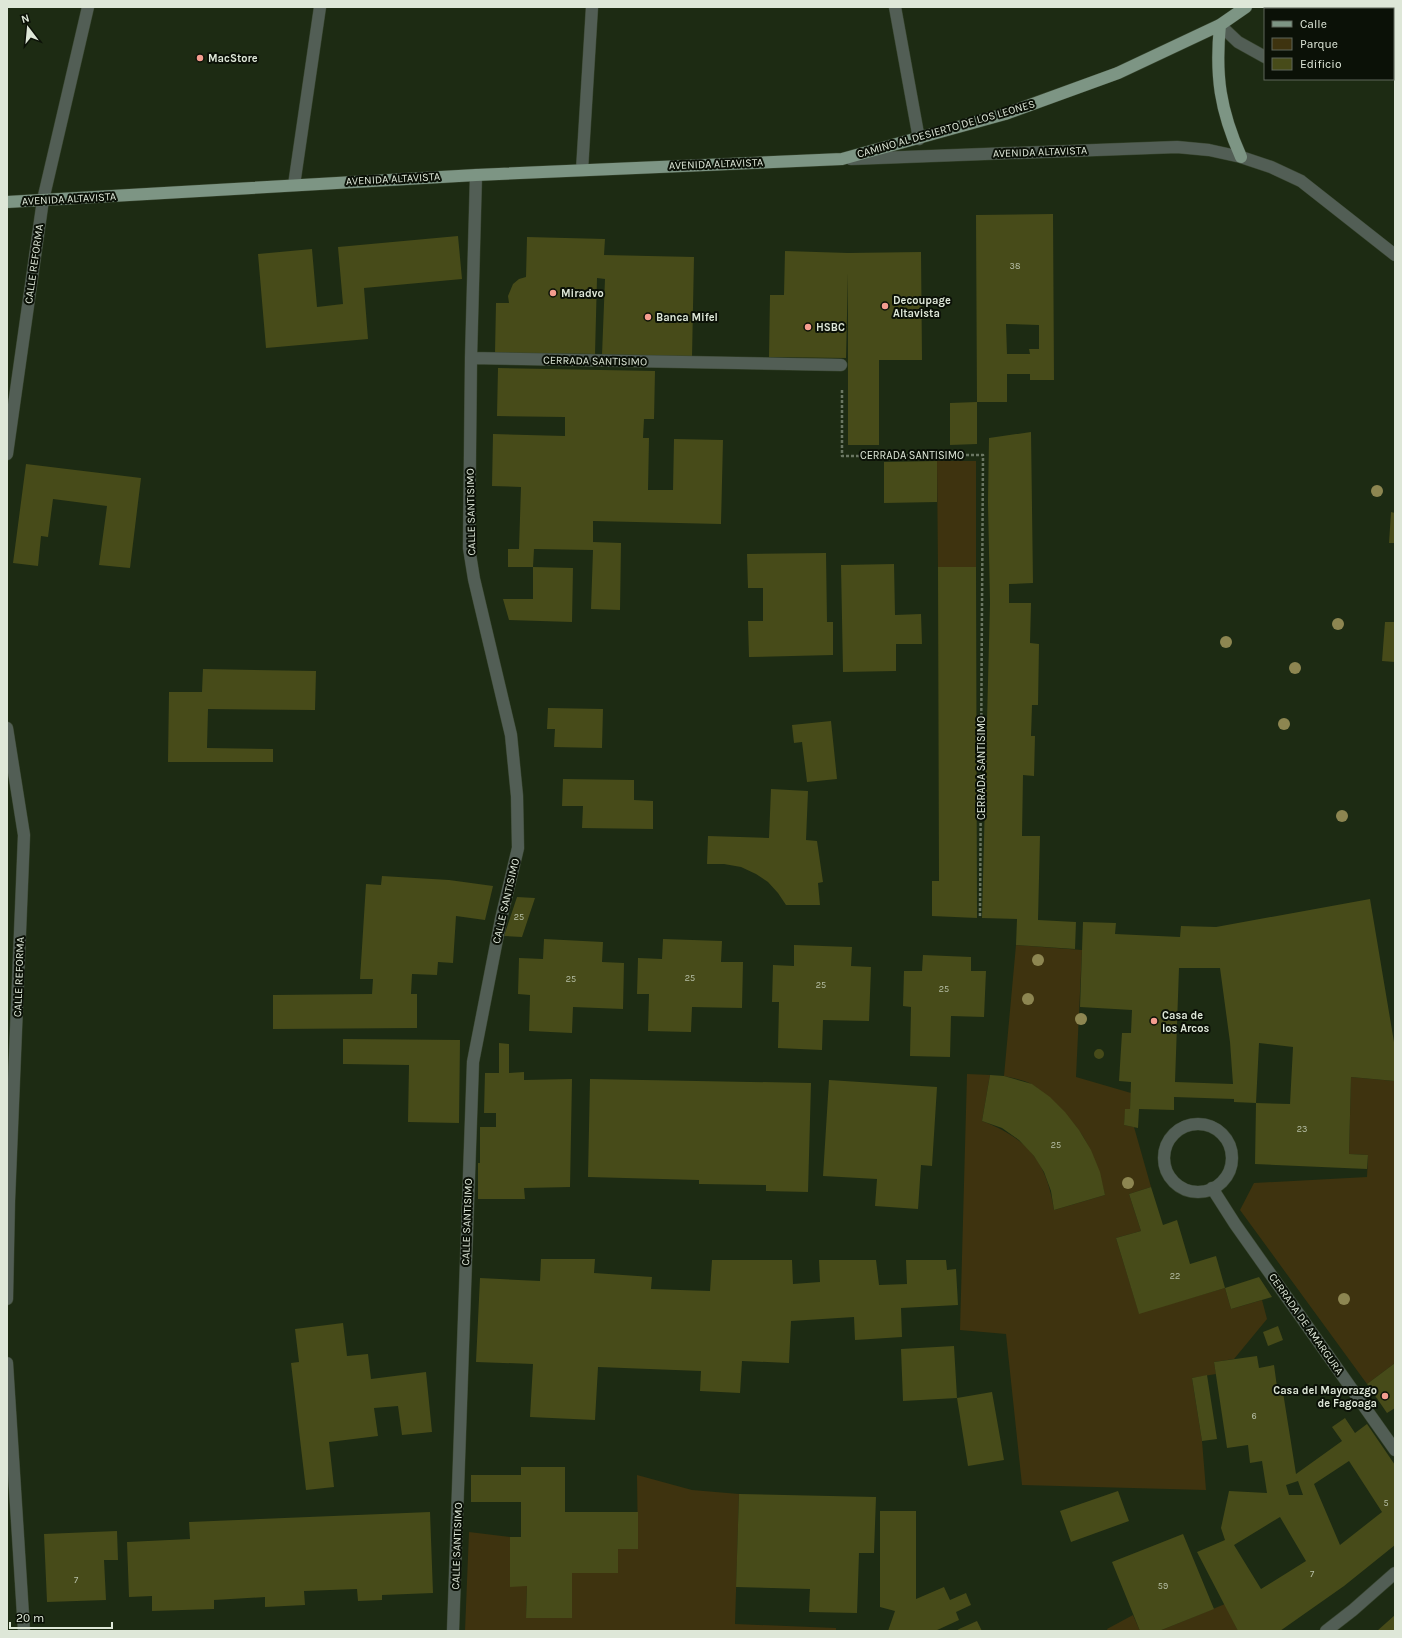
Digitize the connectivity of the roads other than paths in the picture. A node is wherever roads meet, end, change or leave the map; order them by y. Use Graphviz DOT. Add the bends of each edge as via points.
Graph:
graph roads {
  1 [pos="88,7"];
  2 [pos="320,7"];
  3 [pos="592,7"];
  4 [pos="895,7"];
  5 [pos="1246,7"];
  6 [pos="1220,25"];
  7 [pos="1264,56"];
  8 [pos="919,139"];
  9 [pos="1241,157"];
  10 [pos="842,159"];
  11 [pos="582,170"];
  12 [pos="476,175"];
  13 [pos="294,185"];
  14 [pos="43,200"];
  15 [pos="7,202"];
  16 [pos="1395,255"];
  17 [pos="471,358"];
  18 [pos="842,365"];
  19 [pos="7,454"];
  20 [pos="7,728"];
  21 [pos="1212,1188"];
  22 [pos="7,1299"];
  23 [pos="7,1362"];
  24 [pos="1395,1450"];
  25 [pos="1395,1573"];
  26 [pos="24,1631"];
  27 [pos="453,1631"];
  28 [pos="1326,1631"];
  1 -- 14 [label="street, CALLE REFORMA"];
  2 -- 13 [label="street"];
  3 -- 11 [label="street"];
  4 -- 8 [label="street"];
  5 -- 6 [label="main road, CAMINO AL DESIERTO DE LOS LEONES"];
  6 -- 7 [label="street" via="1238,42"];
  6 -- 8 [label="main road, CAMINO AL DESIERTO DE LOS LEONES" via="1118,73 1005,114"];
  6 -- 9 [label="main road" via="1218,81 1230,133"];
  8 -- 10 [label="main road, CAMINO AL DESIERTO DE LOS LEONES"];
  9 -- 10 [label="street, AVENIDA ALTAVISTA" via="1209,150 1178,148"];
  9 -- 16 [label="street, AVENIDA ALTAVISTA" via="1301,181"];
  10 -- 11 [label="main road, AVENIDA ALTAVISTA"];
  11 -- 12 [label="main road, AVENIDA ALTAVISTA"];
  12 -- 13 [label="main road, AVENIDA ALTAVISTA"];
  12 -- 17 [label="street, CALLE SANTISIMO"];
  13 -- 14 [label="main road, AVENIDA ALTAVISTA"];
  14 -- 15 [label="main road, AVENIDA ALTAVISTA"];
  14 -- 19 [label="street, CALLE REFORMA"];
  17 -- 18 [label="street, CERRADA SANTISIMO"];
  17 -- 27 [label="street, CALLE SANTISIMO" via="469,548 511,735 517,796 518,848 501,919 473,1062"];
  20 -- 22 [label="street, CALLE REFORMA" via="24,835"];
  21 -- 21 [label="street" via="1219,1185 1228,1174 1232,1161 1231,1146 1223,1134 1211,1126 1197,1124 1183,1127 1172,1136 1165,1149 1164,1163 1168,1176 1178,1187 1192,1192 1206,1192"];
  21 -- 24 [label="street, CERRADA DE AMARGURA"];
  23 -- 26 [label="street"];
  25 -- 28 [label="street"];
}
